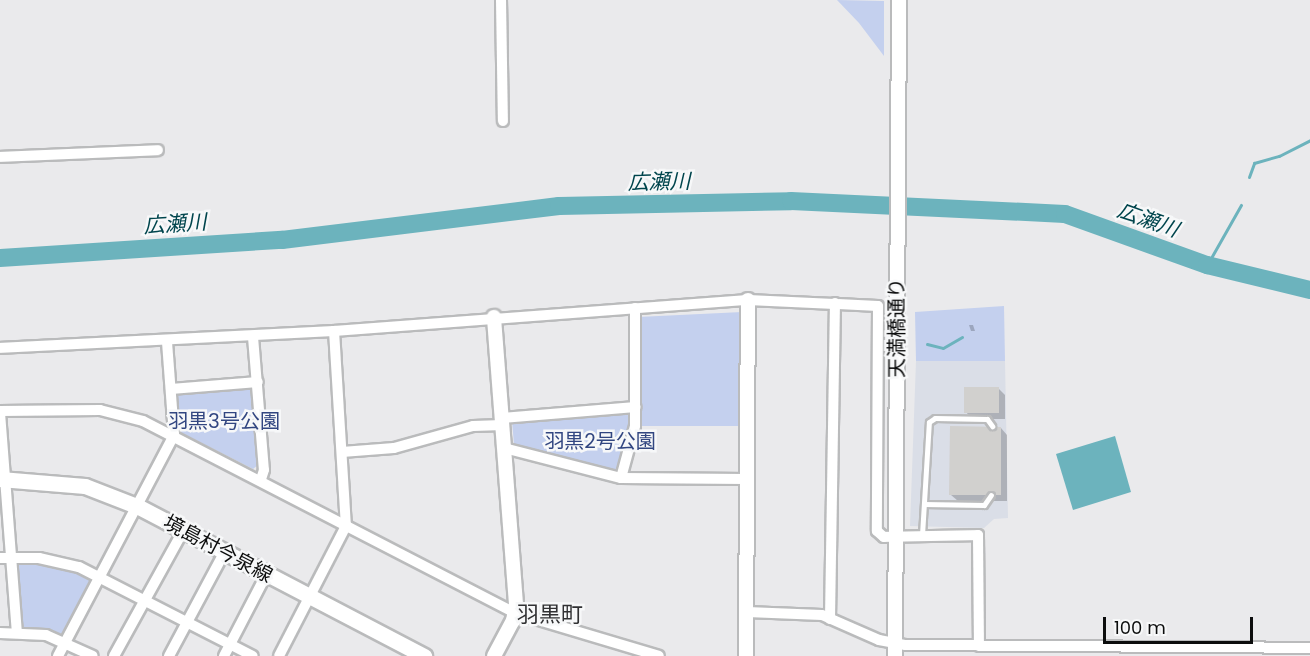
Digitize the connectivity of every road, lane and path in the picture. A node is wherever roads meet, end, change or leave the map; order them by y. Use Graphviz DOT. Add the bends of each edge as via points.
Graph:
graph roads {
  1 [pos="501,0"];
  2 [pos="899,0"];
  3 [pos="503,121"];
  4 [pos="158,150"];
  5 [pos="0,157"];
  6 [pos="748,300"];
  7 [pos="835,303"];
  8 [pos="635,308"];
  9 [pos="494,317"];
  10 [pos="334,331"];
  11 [pos="253,337"];
  12 [pos="167,341"];
  13 [pos="0,348"];
  14 [pos="258,382"];
  15 [pos="171,389"];
  16 [pos="636,408"];
  17 [pos="0,412"];
  18 [pos="502,421"];
  19 [pos="993,426"];
  20 [pos="174,435"];
  21 [pos="504,448"];
  22 [pos="1,449"];
  23 [pos="342,452"];
  24 [pos="3,478"];
  25 [pos="621,478"];
  26 [pos="261,479"];
  27 [pos="746,479"];
  28 [pos="991,495"];
  29 [pos="924,504"];
  30 [pos="139,507"];
  31 [pos="346,526"];
  32 [pos="183,531"];
  33 [pos="922,535"];
  34 [pos="895,537"];
  35 [pos="224,553"];
  36 [pos="13,557"];
  37 [pos="0,558"];
  38 [pos="266,575"];
  39 [pos="100,577"];
  40 [pos="310,596"];
  41 [pos="144,599"];
  42 [pos="747,612"];
  43 [pos="515,613"];
  44 [pos="830,619"];
  45 [pos="188,620"];
  46 [pos="18,632"];
  47 [pos="0,633"];
  48 [pos="65,641"];
  49 [pos="230,644"];
  50 [pos="979,646"];
  51 [pos="1310,648"];
  52 [pos="895,650"];
  53 [pos="1079,651"];
  54 [pos="1257,652"];
  55 [pos="642,654"];
  56 [pos="58,656"];
  57 [pos="93,656"];
  58 [pos="114,656"];
  59 [pos="169,656"];
  60 [pos="224,656"];
  61 [pos="253,656"];
  62 [pos="279,656"];
  63 [pos="424,656"];
  64 [pos="494,656"];
  65 [pos="658,656"];
  66 [pos="746,656"];
  1 -- 3 [label="street"];
  2 -- 34 [label="street, 天満橋通り"];
  4 -- 5 [label="street"];
  6 -- 7 [label="street"];
  6 -- 8 [label="street"];
  6 -- 27 [label="street"];
  7 -- 34 [label="street" via="878,306 878,531 884,537"];
  7 -- 44 [label="street"];
  8 -- 9 [label="street"];
  8 -- 16 [label="street"];
  9 -- 10 [label="street"];
  9 -- 18 [label="street"];
  10 -- 11 [label="street"];
  10 -- 23 [label="street"];
  11 -- 12 [label="street"];
  11 -- 14 [label="street"];
  12 -- 13 [label="street"];
  12 -- 15 [label="street"];
  14 -- 15 [label="street"];
  14 -- 26 [label="street" via="264,470"];
  15 -- 20 [label="street"];
  16 -- 18 [label="street"];
  16 -- 25 [label="street" via="636,426"];
  17 -- 20 [label="street" via="100,410 143,420"];
  17 -- 22 [label="street"];
  18 -- 21 [label="street"];
  18 -- 23 [label="street" via="394,448"];
  19 -- 29 [label="lane" via="987,419 944,418 929,422"];
  20 -- 26 [label="street"];
  20 -- 30 [label="street"];
  21 -- 25 [label="street"];
  21 -- 43 [label="street"];
  22 -- 24 [label="street"];
  23 -- 31 [label="street"];
  24 -- 30 [label="main road, 境島村今泉線" via="85,486"];
  24 -- 36 [label="street"];
  25 -- 27 [label="street"];
  26 -- 31 [label="street"];
  27 -- 42 [label="street"];
  28 -- 29 [label="lane" via="984,505"];
  29 -- 33 [label="lane"];
  30 -- 32 [label="main road, 境島村今泉線"];
  30 -- 39 [label="street"];
  31 -- 40 [label="street"];
  31 -- 43 [label="street"];
  32 -- 35 [label="main road, 境島村今泉線"];
  32 -- 41 [label="street"];
  33 -- 34 [label="street"];
  33 -- 50 [label="street" via="978,535"];
  34 -- 52 [label="street, 天満橋通り"];
  35 -- 38 [label="main road, 境島村今泉線"];
  35 -- 45 [label="street"];
  36 -- 37 [label="street"];
  36 -- 39 [label="street" via="57,560"];
  36 -- 46 [label="street"];
  38 -- 40 [label="main road, 境島村今泉線"];
  38 -- 49 [label="street"];
  39 -- 41 [label="street"];
  39 -- 48 [label="street"];
  40 -- 62 [label="street"];
  40 -- 63 [label="main road, 境島村今泉線"];
  41 -- 45 [label="street"];
  41 -- 58 [label="street"];
  42 -- 44 [label="street" via="822,615"];
  42 -- 66 [label="street"];
  43 -- 55 [label="street"];
  43 -- 64 [label="street"];
  44 -- 52 [label="street"];
  45 -- 49 [label="street"];
  45 -- 59 [label="street"];
  46 -- 47 [label="street"];
  46 -- 48 [label="street"];
  48 -- 56 [label="street"];
  48 -- 57 [label="street"];
  49 -- 60 [label="street"];
  49 -- 61 [label="street"];
  50 -- 52 [label="street"];
  50 -- 53 [label="street"];
  51 -- 54 [label="street"];
  53 -- 54 [label="street"];
  55 -- 65 [label="street"];
}
